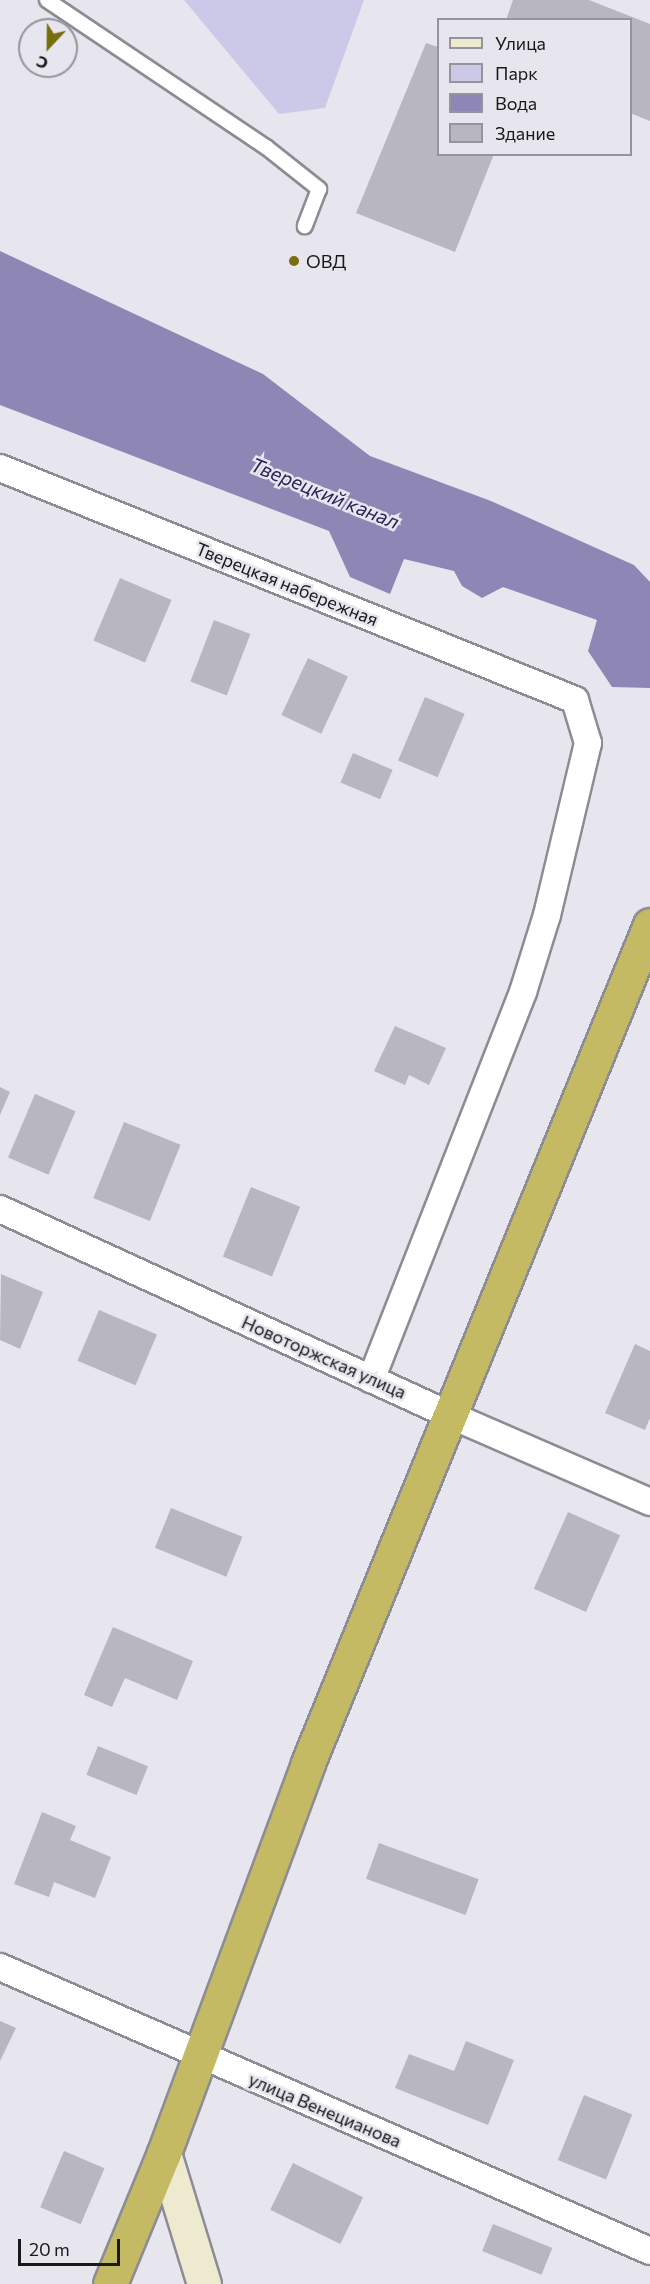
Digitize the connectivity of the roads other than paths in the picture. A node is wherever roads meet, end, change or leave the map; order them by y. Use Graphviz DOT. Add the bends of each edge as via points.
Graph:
graph roads {
  1 [pos="47,0"];
  2 [pos="305,226"];
  3 [pos="0,468"];
  4 [pos="650,925"];
  5 [pos="0,1209"];
  6 [pos="371,1379"];
  7 [pos="450,1415"];
  8 [pos="650,1502"];
  9 [pos="0,1967"];
  10 [pos="200,2056"];
  11 [pos="164,2153"];
  12 [pos="650,2251"];
  13 [pos="110,2284"];
  14 [pos="204,2284"];
  1 -- 2 [label="lane" via="266,147 319,189"];
  3 -- 6 [label="street, Тверецкая набережная" via="574,700 588,743 547,915 523,992"];
  4 -- 7 [label="highway"];
  5 -- 6 [label="street, Новоторжская улица"];
  6 -- 7 [label="street, Новоторжская улица"];
  7 -- 8 [label="street, Новоторжская улица"];
  7 -- 10 [label="highway" via="308,1763"];
  9 -- 10 [label="street, улица Венецианова"];
  10 -- 11 [label="highway"];
  10 -- 12 [label="street, улица Венецианова"];
  11 -- 13 [label="highway"];
  11 -- 14 [label="street"];
}
